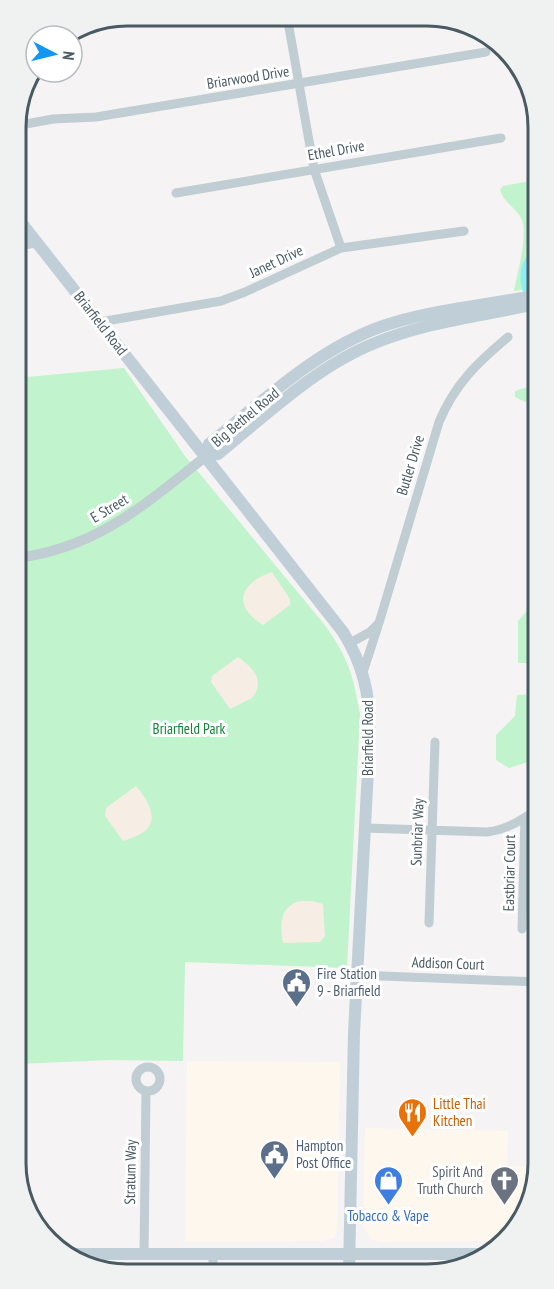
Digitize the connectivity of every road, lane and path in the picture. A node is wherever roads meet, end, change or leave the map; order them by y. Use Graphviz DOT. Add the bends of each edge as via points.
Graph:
graph roads {
  1 [pos="288,26"];
  2 [pos="486,52"];
  3 [pos="298,84"];
  4 [pos="26,124"];
  5 [pos="501,138"];
  6 [pos="314,170"];
  7 [pos="176,193"];
  8 [pos="26,228"];
  9 [pos="464,231"];
  10 [pos="38,243"];
  11 [pos="26,245"];
  12 [pos="341,248"];
  13 [pos="528,303"];
  14 [pos="100,322"];
  15 [pos="508,337"];
  16 [pos="205,457"];
  17 [pos="26,556"];
  18 [pos="379,623"];
  19 [pos="350,643"];
  20 [pos="363,672"];
  21 [pos="435,742"];
  22 [pos="528,816"];
  23 [pos="525,818"];
  24 [pos="365,828"];
  25 [pos="432,831"];
  26 [pos="429,922"];
  27 [pos="522,929"];
  28 [pos="357,975"];
  29 [pos="528,982"];
  30 [pos="146,1091"];
  31 [pos="144,1254"];
  32 [pos="469,1254"];
  33 [pos="86,1255"];
  34 [pos="213,1255"];
  35 [pos="349,1255"];
  36 [pos="213,1264"];
  37 [pos="349,1264"];
  1 -- 3 [label="street"];
  2 -- 3 [label="street, Briarwood Drive"];
  3 -- 4 [label="street, Briarwood Drive" via="96,117"];
  3 -- 6 [label="street"];
  5 -- 6 [label="street, Ethel Drive"];
  6 -- 7 [label="street, Ethel Drive"];
  6 -- 12 [label="street"];
  8 -- 10 [label="main road, Briarfield Road"];
  9 -- 12 [label="street, Janet Drive"];
  10 -- 11 [label="street"];
  10 -- 14 [label="main road, Briarfield Road"];
  12 -- 14 [label="street, Janet Drive" via="222,301"];
  13 -- 16 [label="main road, Big Bethel Road" via="419,328 365,347 327,368 218,454"];
  14 -- 16 [label="main road, Briarfield Road"];
  15 -- 18 [label="street, Butler Drive" via="478,362 448,402"];
  16 -- 17 [label="street, E Street" via="127,517 86,540"];
  16 -- 19 [label="main road, Briarfield Road"];
  18 -- 19 [label="street"];
  18 -- 20 [label="street, Butler Drive"];
  19 -- 20 [label="main road, Briarfield Road"];
  20 -- 24 [label="main road, Briarfield Road" via="370,715"];
  21 -- 25 [label="street, Sunbriar Way"];
  22 -- 23 [label="street"];
  23 -- 25 [label="street" via="499,831"];
  23 -- 27 [label="street, Eastbriar Court"];
  24 -- 25 [label="street"];
  24 -- 28 [label="main road, Briarfield Road"];
  25 -- 26 [label="street, Sunbriar Way"];
  28 -- 29 [label="street, Addison Court"];
  28 -- 35 [label="main road, Briarfield Road"];
  30 -- 31 [label="street, Stratum Way"];
  31 -- 33 [label="main road"];
  31 -- 34 [label="main road"];
  32 -- 35 [label="main road"];
  34 -- 35 [label="main road"];
  34 -- 36 [label="street"];
  35 -- 37 [label="main road, Briarfield Road"];
}
